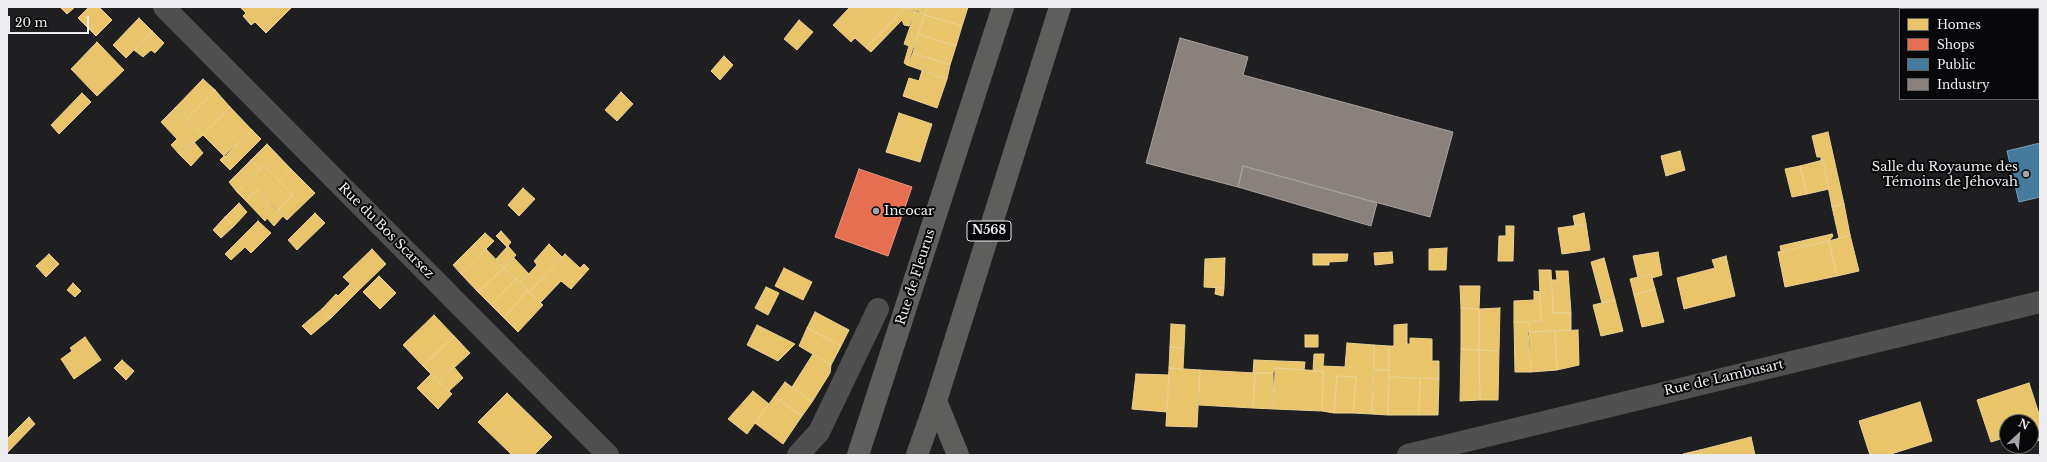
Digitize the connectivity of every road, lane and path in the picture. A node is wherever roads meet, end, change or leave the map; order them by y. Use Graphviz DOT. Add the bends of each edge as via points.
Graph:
graph roads {
  1 [pos="164,7"];
  2 [pos="1003,7"];
  3 [pos="1060,7"];
  4 [pos="2040,302"];
  5 [pos="878,309"];
  6 [pos="936,401"];
  7 [pos="608,455"];
  8 [pos="798,455"];
  9 [pos="858,455"];
  10 [pos="917,455"];
  11 [pos="958,455"];
  12 [pos="1408,455"];
  1 -- 7 [label="street, Rue du Bos Scarsez"];
  2 -- 9 [label="highway, Rue de Fleurus"];
  3 -- 6 [label="highway, N568"];
  4 -- 12 [label="main road, Rue de Lambusart"];
  5 -- 8 [label="street, Rue de Fleurus" via="819,432"];
  6 -- 10 [label="highway, N568"];
  6 -- 11 [label="highway"];
}
